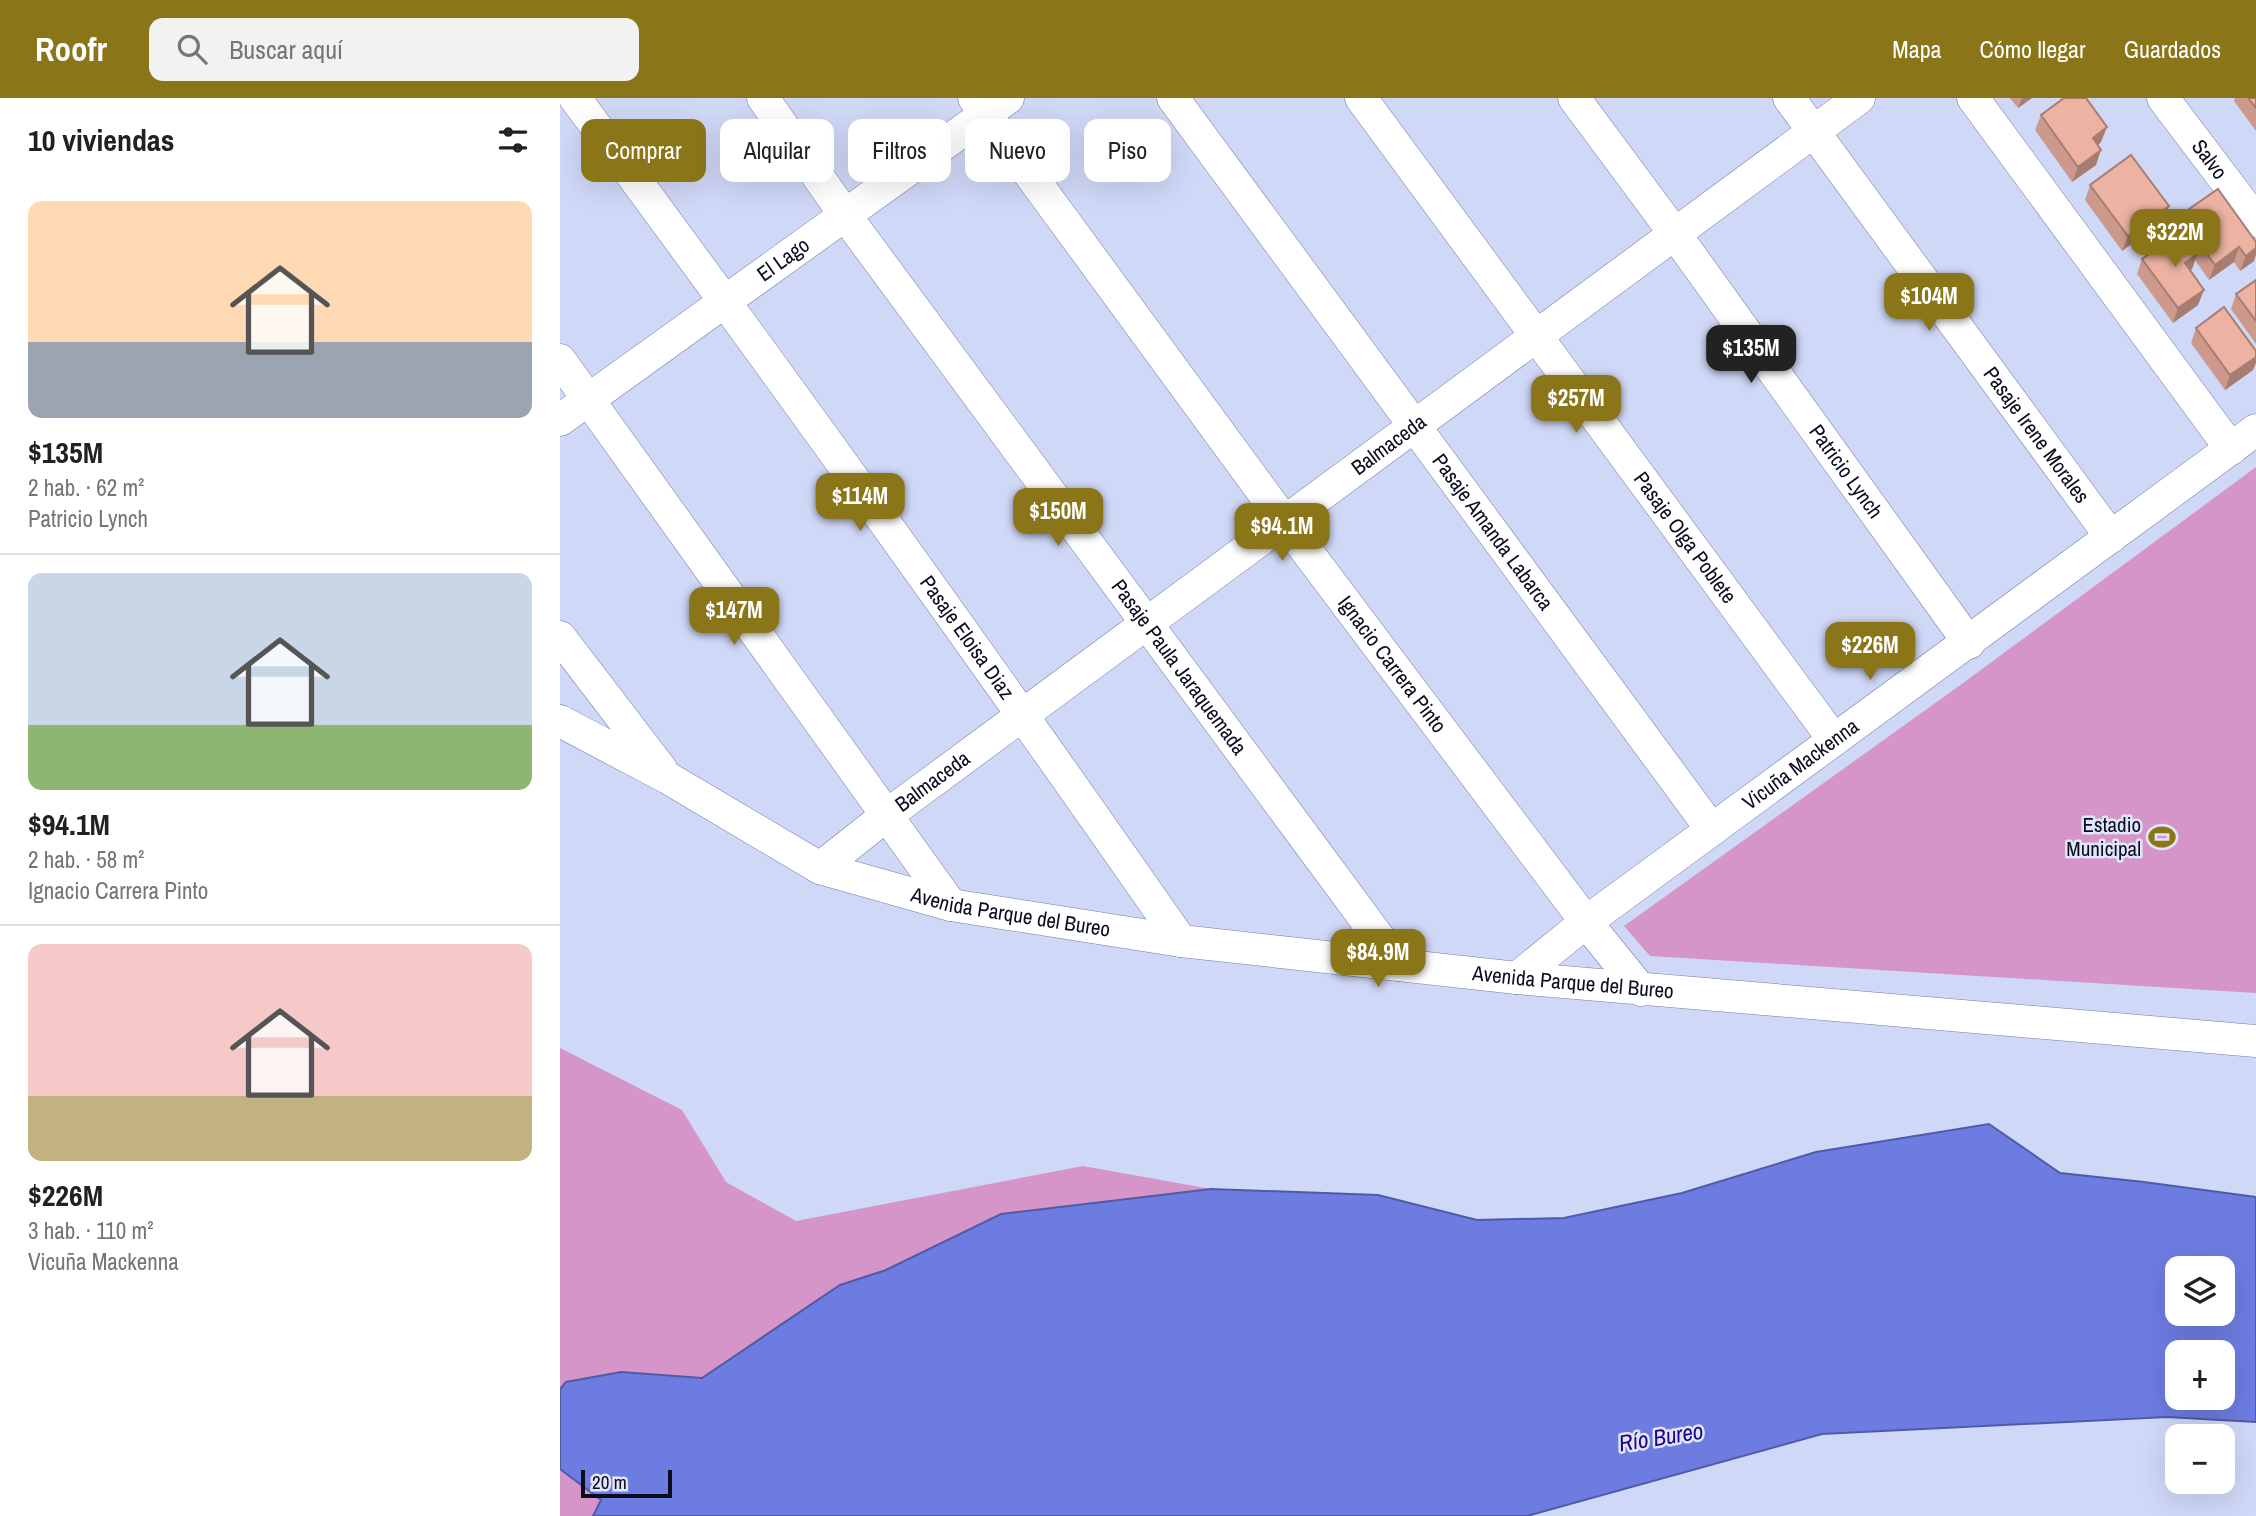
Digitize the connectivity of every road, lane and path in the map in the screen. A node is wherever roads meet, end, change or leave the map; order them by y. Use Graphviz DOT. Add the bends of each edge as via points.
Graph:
graph roads {
  1 [pos="575,98"];
  2 [pos="762,98"];
  3 [pos="1173,98"];
  4 [pos="1362,98"];
  5 [pos="1574,98"];
  6 [pos="1788,98"];
  7 [pos="1859,98"];
  8 [pos="1973,98"];
  9 [pos="2163,98"];
  10 [pos="989,103"];
  11 [pos="1814,131"];
  12 [pos="845,215"];
  13 [pos="2256,221"];
  14 [pos="1675,234"];
  15 [pos="726,301"];
  16 [pos="1536,336"];
  17 [pos="560,360"];
  18 [pos="589,400"];
  19 [pos="560,421"];
  20 [pos="1414,426"];
  21 [pos="2256,430"];
  22 [pos="2231,449"];
  23 [pos="1284,522"];
  24 [pos="2111,537"];
  25 [pos="1146,623"];
  26 [pos="560,637"];
  27 [pos="1969,643"];
  28 [pos="1023,715"];
  29 [pos="560,721"];
  30 [pos="1834,740"];
  31 [pos="668,778"];
  32 [pos="887,815"];
  33 [pos="1712,830"];
  34 [pos="820,868"];
  35 [pos="950,905"];
  36 [pos="1586,922"];
  37 [pos="1181,941"];
  38 [pos="1399,965"];
  39 [pos="1517,978"];
  40 [pos="1642,990"];
  41 [pos="2256,1041"];
  1 -- 15 [label="street, Pasaje Eloisa Diaz"];
  2 -- 12 [label="street, Pasaje Paula Jaraquemada"];
  3 -- 20 [label="street, Pasaje Amanda Labarca"];
  4 -- 16 [label="street, Pasaje Olga Poblete"];
  5 -- 14 [label="street, Patricio Lynch"];
  6 -- 11 [label="street, Pasaje Irene Morales"];
  7 -- 11 [label="street, Balmaceda"];
  8 -- 22 [label="street"];
  9 -- 13 [label="street, Salvo"];
  10 -- 12 [label="street, El Lago"];
  10 -- 23 [label="street, Ignacio Carrera Pinto"];
  11 -- 14 [label="street, Balmaceda"];
  11 -- 24 [label="street, Pasaje Irene Morales"];
  12 -- 15 [label="street, El Lago"];
  12 -- 25 [label="street, Pasaje Paula Jaraquemada"];
  14 -- 16 [label="street, Balmaceda"];
  14 -- 27 [label="street, Patricio Lynch"];
  15 -- 18 [label="street, El Lago"];
  15 -- 28 [label="street, Pasaje Eloisa Diaz"];
  16 -- 20 [label="street, Balmaceda"];
  16 -- 30 [label="street, Pasaje Olga Poblete"];
  17 -- 18 [label="street"];
  18 -- 19 [label="street, El Lago"];
  18 -- 32 [label="street"];
  20 -- 23 [label="street, Balmaceda"];
  20 -- 33 [label="street, Pasaje Amanda Labarca"];
  21 -- 22 [label="street, Vicuña Mackenna"];
  22 -- 24 [label="street, Vicuña Mackenna"];
  23 -- 25 [label="street, Balmaceda"];
  23 -- 36 [label="street, Ignacio Carrera Pinto"];
  24 -- 27 [label="street, Vicuña Mackenna"];
  25 -- 28 [label="street, Balmaceda"];
  25 -- 38 [label="street, Pasaje Paula Jaraquemada"];
  26 -- 31 [label="street"];
  27 -- 30 [label="street, Vicuña Mackenna"];
  28 -- 32 [label="street, Balmaceda"];
  28 -- 37 [label="street, Pasaje Eloisa Diaz"];
  29 -- 31 [label="street, Avenida Parque del Bureo"];
  30 -- 33 [label="street, Vicuña Mackenna"];
  31 -- 34 [label="street, Avenida Parque del Bureo"];
  32 -- 34 [label="street, Balmaceda"];
  32 -- 35 [label="street"];
  33 -- 36 [label="street, Vicuña Mackenna"];
  34 -- 35 [label="street, Avenida Parque del Bureo"];
  35 -- 37 [label="street, Avenida Parque del Bureo"];
  36 -- 39 [label="street, Vicuña Mackenna"];
  36 -- 40 [label="street, Ignacio Carrera Pinto"];
  37 -- 38 [label="street, Avenida Parque del Bureo"];
  38 -- 39 [label="street, Avenida Parque del Bureo"];
  39 -- 40 [label="street, Avenida Parque del Bureo"];
  40 -- 41 [label="street, Avenida Parque del Bureo"];
}
